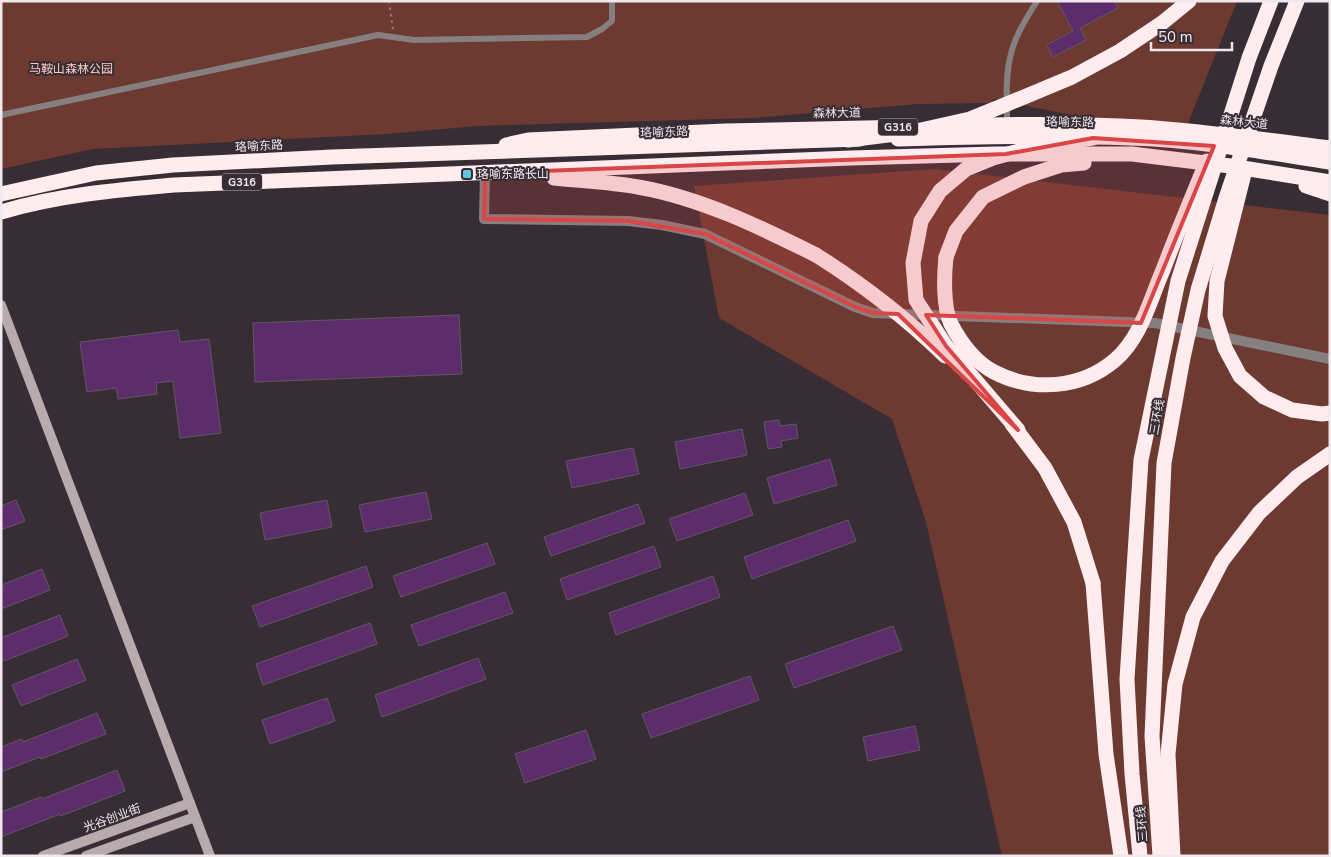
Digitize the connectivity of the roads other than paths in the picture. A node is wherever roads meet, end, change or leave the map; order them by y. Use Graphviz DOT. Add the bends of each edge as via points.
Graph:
graph roads {
  1 [pos="612,1"];
  2 [pos="1037,1"];
  3 [pos="1190,1"];
  4 [pos="1271,1"];
  5 [pos="1296,1"];
  6 [pos="1249,58"];
  7 [pos="1271,66"];
  8 [pos="1,115"];
  9 [pos="1007,125"];
  10 [pos="1093,138"];
  11 [pos="848,140"];
  12 [pos="1330,148"];
  13 [pos="466,153"];
  14 [pos="1159,157"];
  15 [pos="1310,159"];
  16 [pos="1330,162"];
  17 [pos="1330,166"];
  18 [pos="1262,171"];
  19 [pos="485,173"];
  20 [pos="1330,182"];
  21 [pos="1,194"];
  22 [pos="1330,194"];
  23 [pos="1,212"];
  24 [pos="1,305"];
  25 [pos="1330,359"];
  26 [pos="1330,412"];
  27 [pos="1018,430"];
  28 [pos="1330,454"];
  29 [pos="190,804"];
  30 [pos="195,817"];
  31 [pos="43,856"];
  32 [pos="86,856"];
  33 [pos="210,856"];
  34 [pos="1121,856"];
  35 [pos="1140,856"];
  36 [pos="1160,856"];
  37 [pos="1173,856"];
  1 -- 8 [label="lane" via="612,22 587,37 414,40 378,36"];
  2 -- 9 [label="lane" via="1018,32 1010,58"];
  3 -- 11 [label="highway, bridge" via="1134,42 1072,77 970,119 912,132"];
  4 -- 6 [label="highway, 三环线, bridge"];
  5 -- 7 [label="highway, 三环线, bridge"];
  6 -- 14 [label="highway, bridge" via="1136,335 1116,359 1094,374 1071,383 1048,386 1014,380 992,371 968,351 950,323 944,286 946,257 956,230 983,197 1024,177 1060,165"];
  6 -- 35 [label="highway, 三环线, bridge" via="1178,281 1141,460 1127,680"];
  7 -- 26 [label="highway, bridge" via="1217,281 1215,316 1225,348 1240,376 1264,396 1292,410"];
  7 -- 36 [label="highway, 三环线, bridge" via="1198,290 1182,358 1164,463 1152,736"];
  9 -- 12 [label="highway, 森林大道 / G316" via="1141,127"];
  9 -- 13 [label="highway, 森林大道 / G316" via="725,131 528,140"];
  10 -- 11 [label="highway, 珞喻东路 / G316, bridge"];
  10 -- 15 [label="highway, 珞喻东路 / G316, bridge" via="1131,138 1235,148"];
  10 -- 27 [label="highway, bridge" via="1038,146 966,169 940,191 921,221 913,263 916,300 946,346"];
  11 -- 13 [label="highway, 珞喻东路 / G316"];
  13 -- 21 [label="highway, 珞喻东路 / G316" via="173,165 96,173"];
  14 -- 18 [label="highway, G316"];
  14 -- 19 [label="highway, G316" via="1132,154 996,154"];
  15 -- 16 [label="highway, 珞喻东路 / G316"];
  15 -- 17 [label="highway"];
  18 -- 20 [label="highway, G316"];
  18 -- 22 [label="highway"];
  19 -- 23 [label="highway, G316" via="174,185 99,192 31,203"];
  19 -- 25 [label="street" via="484,219 628,222 705,234 873,313 1155,323"];
  19 -- 27 [label="highway, bridge" via="639,187 752,223 843,272 919,330"];
  24 -- 29 [label="main road"];
  27 -- 34 [label="highway, bridge" via="1045,468 1074,522 1093,583 1106,754"];
  28 -- 37 [label="highway" via="1297,477 1258,513 1222,561 1193,617 1175,684 1168,754"];
  29 -- 30 [label="main road"];
  29 -- 31 [label="main road, 光谷创业街"];
  30 -- 32 [label="main road"];
  30 -- 33 [label="main road"];
}
